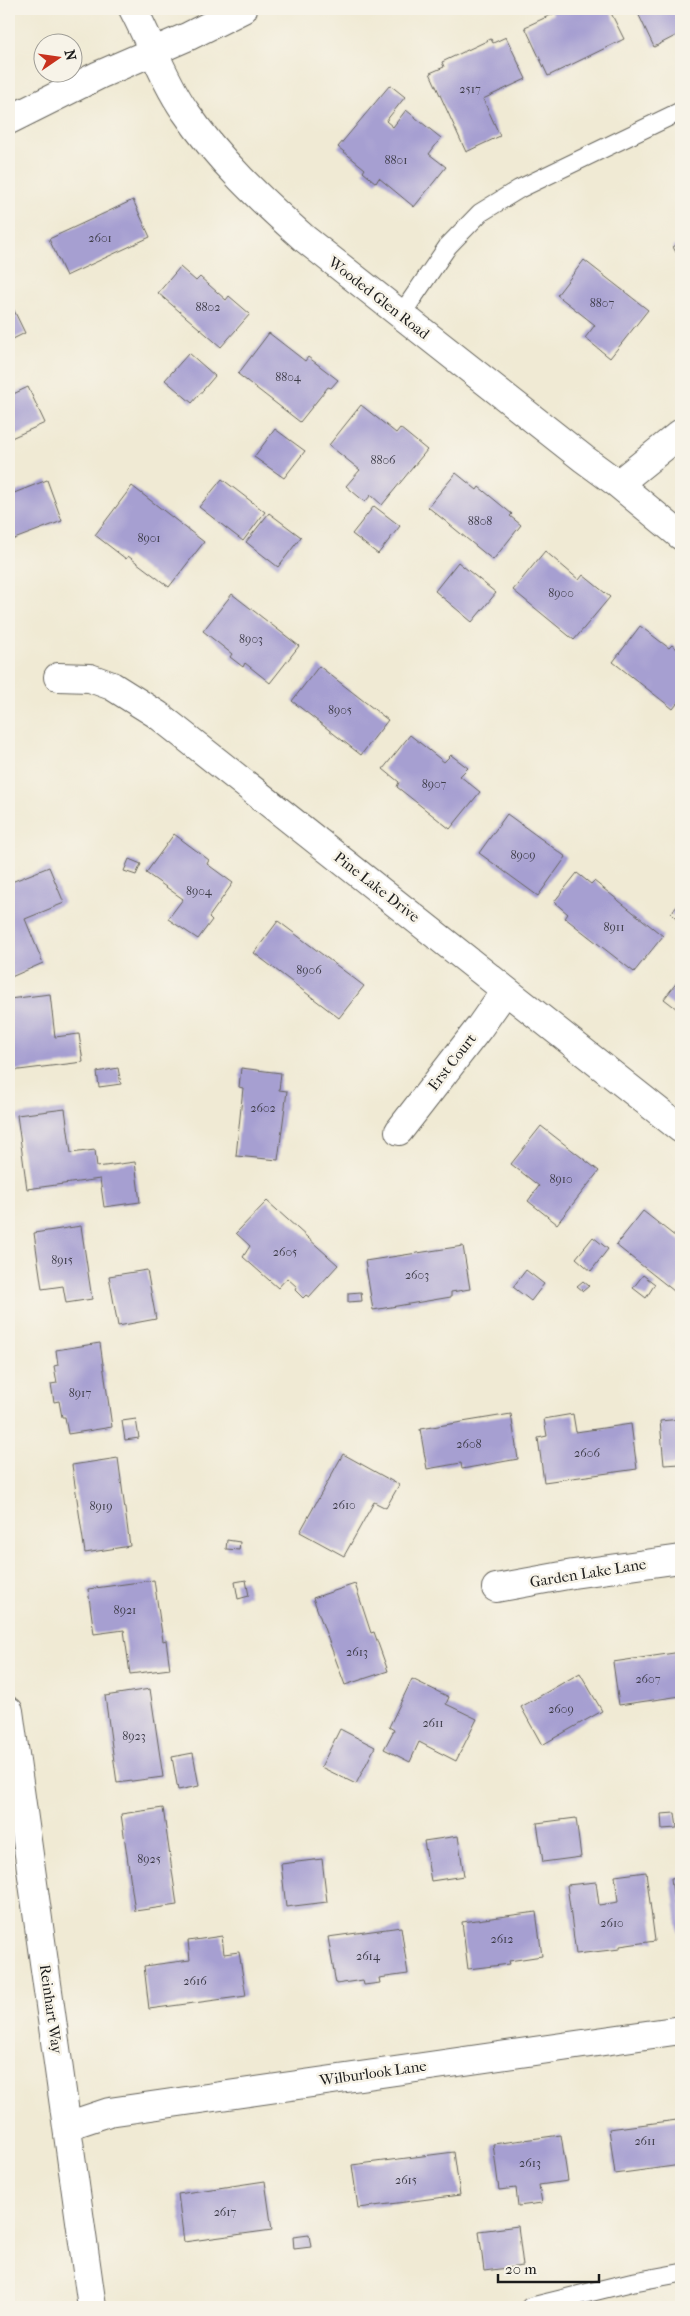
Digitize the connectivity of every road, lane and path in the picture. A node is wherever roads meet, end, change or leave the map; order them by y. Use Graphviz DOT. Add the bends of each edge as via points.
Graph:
graph roads {
  1 [pos="133,9"];
  2 [pos="243,9"];
  3 [pos="155,51"];
  4 [pos="681,111"];
  5 [pos="9,120"];
  6 [pos="401,315"];
  7 [pos="681,433"];
  8 [pos="618,484"];
  9 [pos="681,536"];
  10 [pos="58,677"];
  11 [pos="505,991"];
  12 [pos="681,1129"];
  13 [pos="398,1132"];
  14 [pos="681,1559"];
  15 [pos="496,1588"];
  16 [pos="9,1711"];
  17 [pos="681,2030"];
  18 [pos="67,2126"];
  19 [pos="681,2273"];
  20 [pos="92,2307"];
  21 [pos="530,2307"];
  1 -- 3 [label="street, Wooded Glen Road"];
  2 -- 3 [label="street"];
  3 -- 5 [label="street"];
  3 -- 6 [label="street, Wooded Glen Road" via="184,111 221,159 269,208"];
  4 -- 6 [label="lane" via="519,189 480,213 448,246"];
  6 -- 8 [label="street, Wooded Glen Road"];
  7 -- 8 [label="street"];
  8 -- 9 [label="street, Wooded Glen Road"];
  10 -- 11 [label="street, Pine Lake Drive" via="90,678 112,686 158,715"];
  11 -- 12 [label="street, Pine Lake Drive"];
  11 -- 13 [label="street, Erst Court"];
  14 -- 15 [label="street, Garden Lake Lane"];
  16 -- 18 [label="street, Reinhart Way"];
  17 -- 18 [label="street, Wilburlook Lane" via="109,2112"];
  18 -- 20 [label="street, Reinhart Way"];
  19 -- 21 [label="lane"];
}
